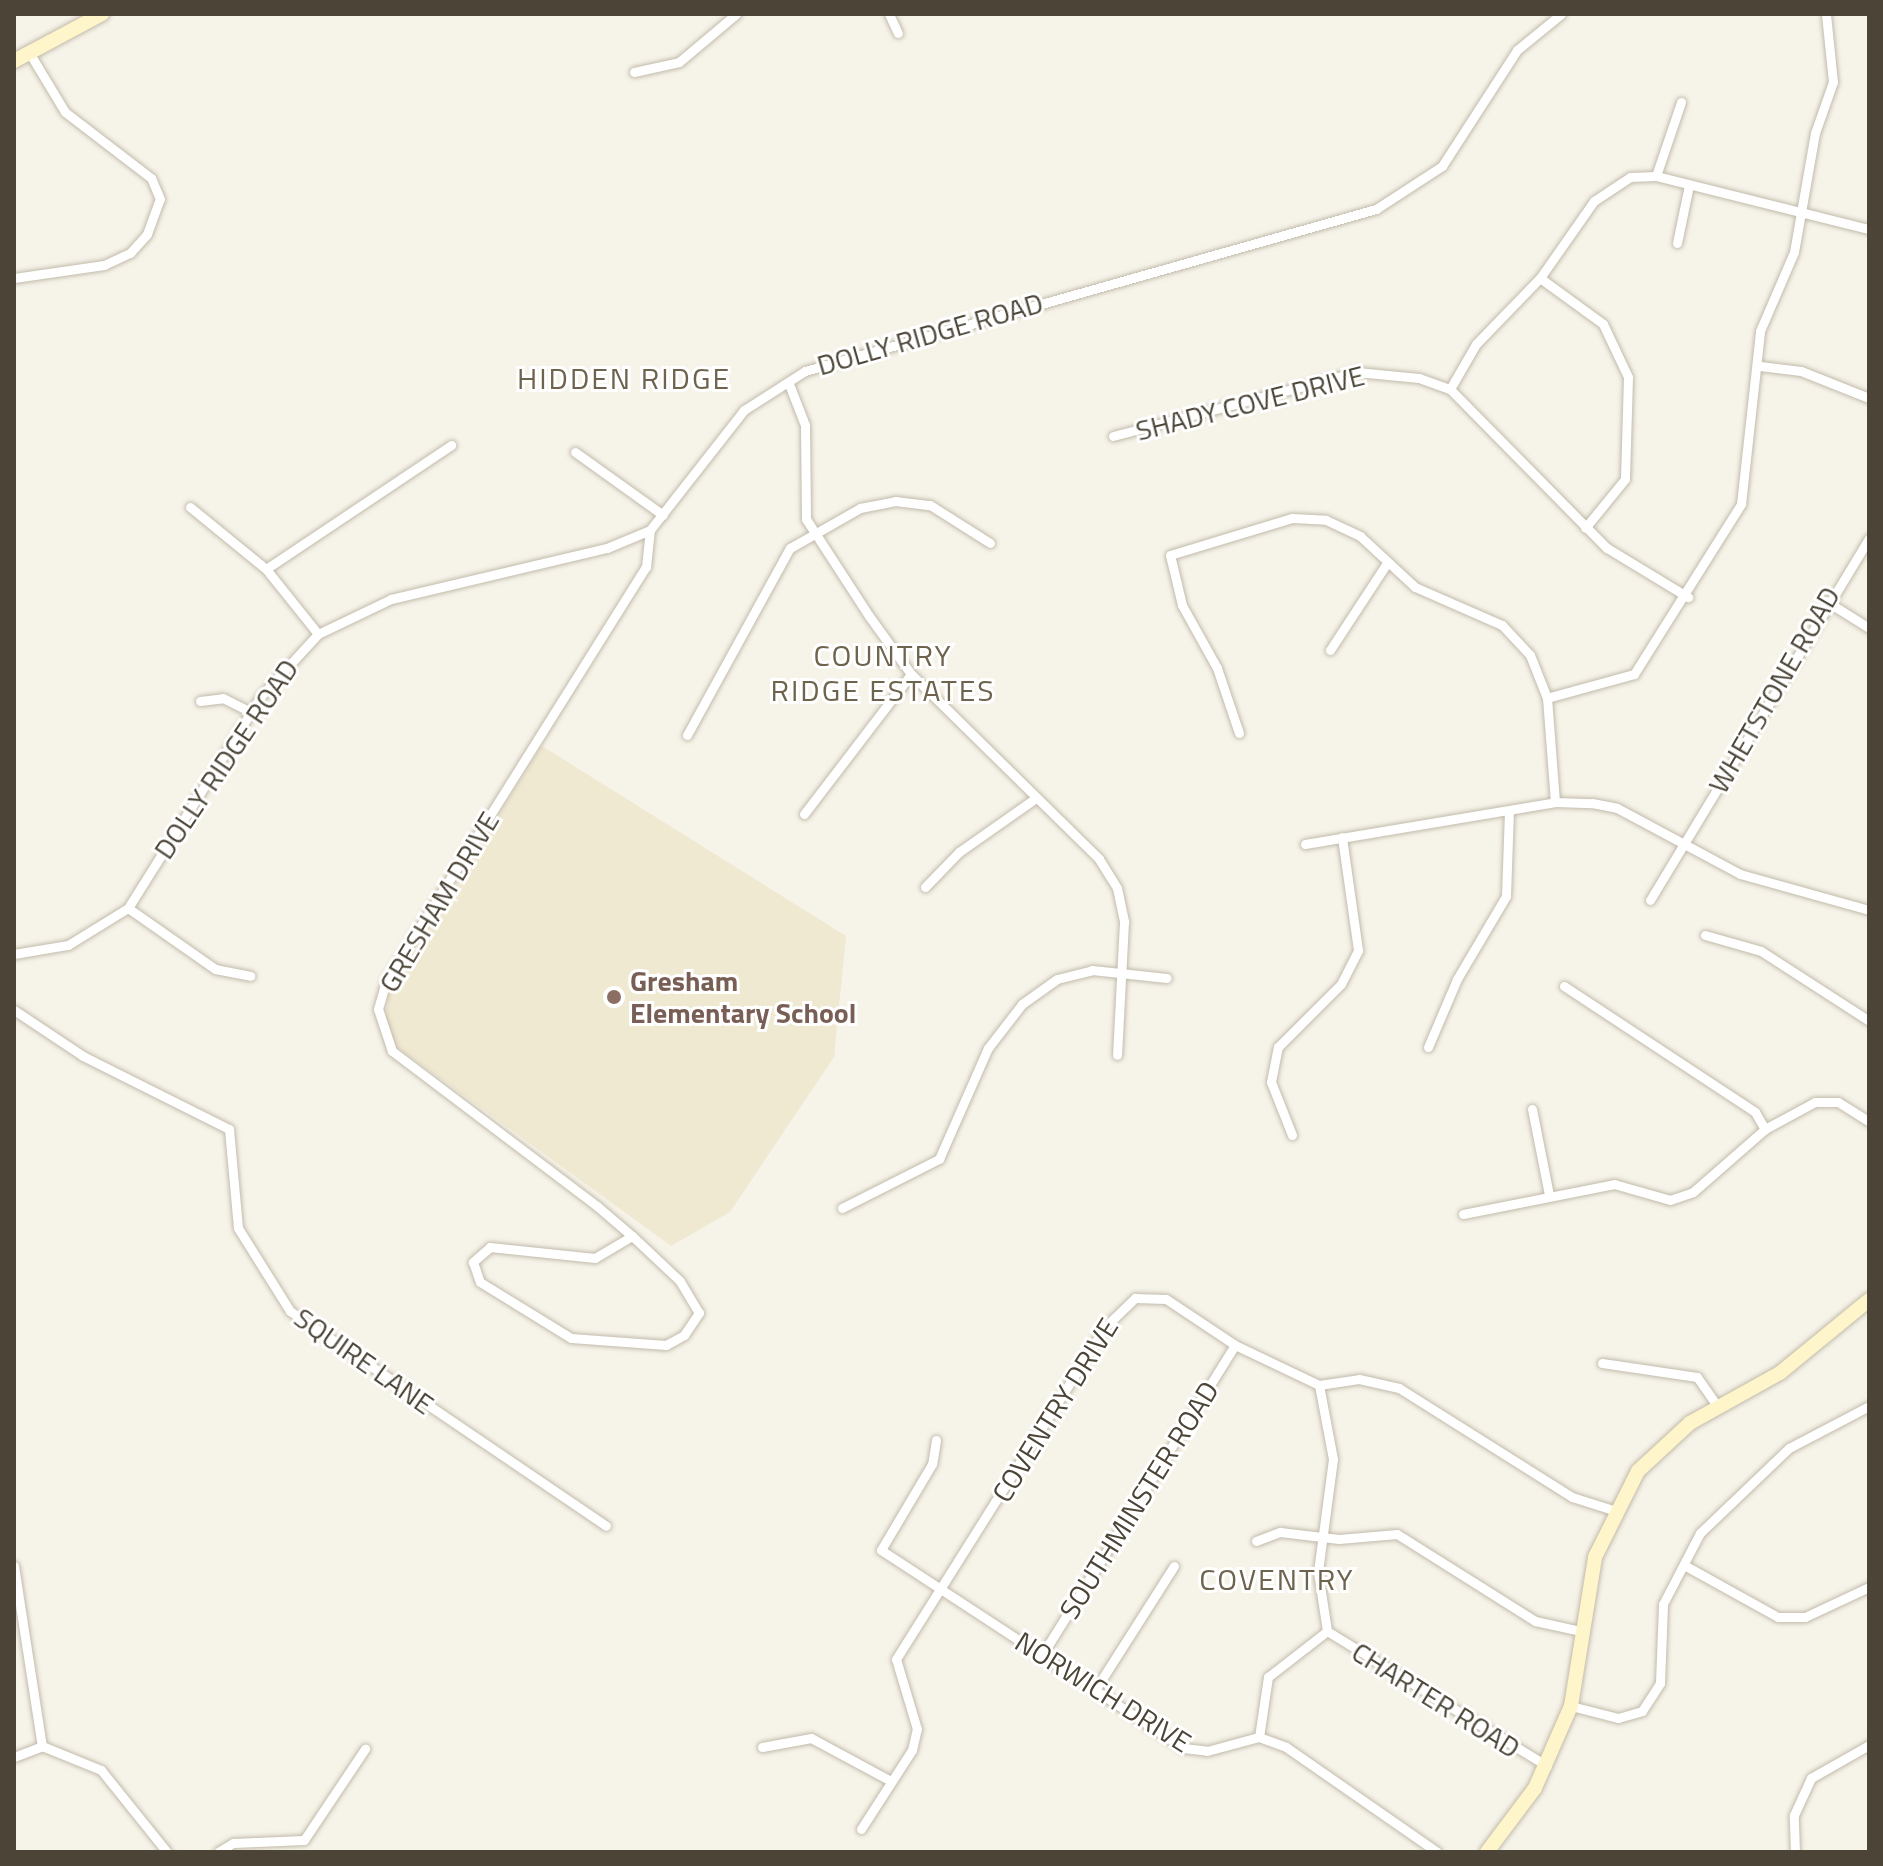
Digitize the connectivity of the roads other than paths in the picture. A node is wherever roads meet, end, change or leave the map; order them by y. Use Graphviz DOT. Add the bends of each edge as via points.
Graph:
graph roads {
  1 [pos="102,14"];
  2 [pos="736,14"];
  3 [pos="889,14"];
  4 [pos="1561,14"];
  5 [pos="1826,14"];
  6 [pos="898,33"];
  7 [pos="30,54"];
  8 [pos="14,61"];
  9 [pos="634,72"];
  10 [pos="1681,102"];
  11 [pos="1656,176"];
  12 [pos="1689,185"];
  13 [pos="1804,215"];
  14 [pos="1869,229"];
  15 [pos="1677,243"];
  16 [pos="14,278"];
  17 [pos="1540,278"];
  18 [pos="1760,366"];
  19 [pos="789,384"];
  20 [pos="1450,389"];
  21 [pos="1869,398"];
  22 [pos="1113,436"];
  23 [pos="451,445"];
  24 [pos="575,452"];
  25 [pos="190,507"];
  26 [pos="663,515"];
  27 [pos="1585,528"];
  28 [pos="650,530"];
  29 [pos="816,533"];
  30 [pos="1869,538"];
  31 [pos="990,543"];
  32 [pos="1387,563"];
  33 [pos="266,569"];
  34 [pos="1688,597"];
  35 [pos="1826,601"];
  36 [pos="1869,628"];
  37 [pos="318,634"];
  38 [pos="1330,650"];
  39 [pos="911,674"];
  40 [pos="1547,698"];
  41 [pos="200,701"];
  42 [pos="251,712"];
  43 [pos="1239,733"];
  44 [pos="687,735"];
  45 [pos="1033,800"];
  46 [pos="1555,802"];
  47 [pos="1509,812"];
  48 [pos="804,814"];
  49 [pos="1342,837"];
  50 [pos="1305,844"];
  51 [pos="1683,845"];
  52 [pos="925,887"];
  53 [pos="1650,900"];
  54 [pos="128,908"];
  55 [pos="1869,910"];
  56 [pos="1705,935"];
  57 [pos="14,954"];
  58 [pos="1119,972"];
  59 [pos="250,976"];
  60 [pos="1167,978"];
  61 [pos="1564,986"];
  62 [pos="14,1010"];
  63 [pos="1869,1021"];
  64 [pos="1428,1047"];
  65 [pos="1117,1055"];
  66 [pos="1532,1109"];
  67 [pos="1869,1121"];
  68 [pos="1765,1129"];
  69 [pos="1292,1135"];
  70 [pos="1549,1195"];
  71 [pos="842,1208"];
  72 [pos="1463,1214"];
  73 [pos="632,1236"];
  74 [pos="1869,1300"];
  75 [pos="1235,1345"];
  76 [pos="1602,1363"];
  77 [pos="1319,1385"];
  78 [pos="1716,1404"];
  79 [pos="1869,1406"];
  80 [pos="936,1440"];
  81 [pos="1613,1510"];
  82 [pos="606,1526"];
  83 [pos="1325,1537"];
  84 [pos="1256,1541"];
  85 [pos="1684,1565"];
  86 [pos="14,1566"];
  87 [pos="1174,1566"];
  88 [pos="1869,1587"];
  89 [pos="940,1591"];
  90 [pos="1327,1631"];
  91 [pos="1580,1631"];
  92 [pos="1042,1655"];
  93 [pos="1095,1690"];
  94 [pos="1571,1706"];
  95 [pos="1259,1737"];
  96 [pos="1869,1745"];
  97 [pos="42,1746"];
  98 [pos="762,1747"];
  99 [pos="365,1749"];
  100 [pos="14,1757"];
  101 [pos="1547,1766"];
  102 [pos="891,1781"];
  103 [pos="861,1829"];
  104 [pos="167,1852"];
  105 [pos="218,1852"];
  106 [pos="1437,1852"];
  107 [pos="1487,1852"];
  108 [pos="1795,1852"];
  1 -- 7 [label="main road"];
  2 -- 9 [label="street" via="679,62"];
  3 -- 6 [label="street"];
  4 -- 19 [label="street, DOLLY RIDGE ROAD" via="1517,50 1442,166 1376,209 835,361"];
  5 -- 13 [label="street" via="1833,82 1815,133"];
  7 -- 8 [label="main road"];
  7 -- 16 [label="street" via="65,112 151,178 160,199 147,234 130,253 104,265"];
  10 -- 11 [label="street"];
  11 -- 12 [label="street"];
  11 -- 17 [label="street" via="1630,177 1604,191"];
  12 -- 13 [label="street"];
  12 -- 15 [label="street"];
  13 -- 14 [label="street"];
  13 -- 18 [label="street" via="1760,331"];
  17 -- 20 [label="street" via="1485,333"];
  17 -- 27 [label="street" via="1603,324 1628,377 1625,479"];
  18 -- 21 [label="street" via="1801,371"];
  18 -- 34 [label="street" via="1748,484"];
  19 -- 26 [label="street, DOLLY RIDGE ROAD" via="744,410"];
  19 -- 29 [label="street" via="805,425 802,502"];
  20 -- 22 [label="street, SHADY COVE DRIVE" via="1390,372 1357,372"];
  20 -- 27 [label="street"];
  23 -- 33 [label="street"];
  24 -- 26 [label="street"];
  25 -- 33 [label="street"];
  26 -- 28 [label="street, DOLLY RIDGE ROAD"];
  27 -- 34 [label="street"];
  28 -- 37 [label="street, DOLLY RIDGE ROAD" via="607,548 391,599"];
  28 -- 73 [label="street, GRESHAM DRIVE" via="646,567 386,981 378,1009 392,1051"];
  29 -- 31 [label="street" via="860,508 895,501 930,505"];
  29 -- 39 [label="street"];
  29 -- 44 [label="street" via="790,548 771,574"];
  30 -- 35 [label="street, WHETSTONE ROAD"];
  32 -- 38 [label="street"];
  32 -- 40 [label="street" via="1415,587 1502,625 1530,655"];
  32 -- 43 [label="street" via="1360,536 1326,520 1292,518 1170,555 1182,605 1217,668"];
  33 -- 37 [label="street"];
  34 -- 40 [label="street" via="1634,674"];
  35 -- 36 [label="street"];
  35 -- 51 [label="street, WHETSTONE ROAD"];
  37 -- 42 [label="street, DOLLY RIDGE ROAD" via="285,662"];
  39 -- 45 [label="street"];
  39 -- 48 [label="street"];
  40 -- 46 [label="street"];
  41 -- 42 [label="street" via="223,698"];
  42 -- 54 [label="street, DOLLY RIDGE ROAD"];
  45 -- 52 [label="street" via="959,852"];
  45 -- 58 [label="street" via="1099,859 1117,888 1124,922"];
  46 -- 47 [label="street"];
  46 -- 51 [label="street" via="1617,808"];
  47 -- 49 [label="street"];
  47 -- 64 [label="street" via="1506,896 1457,979"];
  49 -- 50 [label="street"];
  49 -- 69 [label="street" via="1358,950 1341,984 1278,1047 1271,1082"];
  51 -- 53 [label="street, WHETSTONE ROAD"];
  51 -- 55 [label="street" via="1740,874"];
  54 -- 57 [label="street, DOLLY RIDGE ROAD" via="68,945"];
  54 -- 59 [label="street" via="215,969"];
  56 -- 63 [label="street" via="1761,951"];
  58 -- 60 [label="street"];
  58 -- 65 [label="street"];
  58 -- 71 [label="street" via="1069,974 1022,1004 974,1075 959,1128 939,1159"];
  61 -- 68 [label="street" via="1755,1112"];
  62 -- 82 [label="street, SQUIRE LANE" via="83,1056 229,1129 238,1228 290,1311"];
  66 -- 70 [label="street"];
  67 -- 68 [label="street" via="1838,1102 1815,1102"];
  68 -- 70 [label="street" via="1693,1192 1670,1200 1614,1184"];
  70 -- 72 [label="street"];
  73 -- 73 [label="street, GRESHAM DRIVE" via="680,1281 699,1313 684,1335 666,1345 571,1338 475,1273 476,1255 490,1247 595,1258"];
  74 -- 78 [label="main road" via="1780,1373"];
  75 -- 77 [label="street, COVENTRY DRIVE"];
  75 -- 89 [label="street, COVENTRY DRIVE" via="1166,1299 1122,1304"];
  75 -- 92 [label="street, SOUTHMINSTER ROAD"];
  76 -- 78 [label="street" via="1697,1377"];
  77 -- 81 [label="street" via="1359,1379 1399,1388 1572,1497"];
  77 -- 83 [label="street" via="1333,1459"];
  78 -- 81 [label="main road" via="1657,1451"];
  79 -- 85 [label="street" via="1789,1448 1700,1533"];
  80 -- 89 [label="street, NORWICH DRIVE" via="932,1464 881,1550"];
  81 -- 91 [label="main road"];
  83 -- 84 [label="street" via="1280,1532"];
  83 -- 90 [label="street" via="1318,1589"];
  83 -- 91 [label="street" via="1397,1534 1535,1621"];
  85 -- 88 [label="street" via="1778,1617 1805,1617"];
  85 -- 94 [label="street" via="1663,1604 1664,1657 1652,1700 1618,1718"];
  86 -- 97 [label="street"];
  87 -- 93 [label="street"];
  89 -- 92 [label="street, NORWICH DRIVE"];
  89 -- 102 [label="street, COVENTRY DRIVE" via="896,1659 917,1729"];
  90 -- 95 [label="street" via="1268,1677"];
  90 -- 101 [label="street, CHARTER ROAD"];
  91 -- 94 [label="main road"];
  92 -- 93 [label="street, NORWICH DRIVE"];
  93 -- 95 [label="street, NORWICH DRIVE" via="1194,1751"];
  94 -- 101 [label="main road"];
  95 -- 106 [label="street" via="1286,1747"];
  96 -- 108 [label="street" via="1811,1778 1794,1815"];
  97 -- 100 [label="street"];
  97 -- 104 [label="street" via="101,1770"];
  98 -- 102 [label="street" via="811,1738"];
  99 -- 105 [label="street" via="304,1840 233,1843"];
  101 -- 107 [label="main road"];
  102 -- 103 [label="street, COVENTRY DRIVE"];
}
